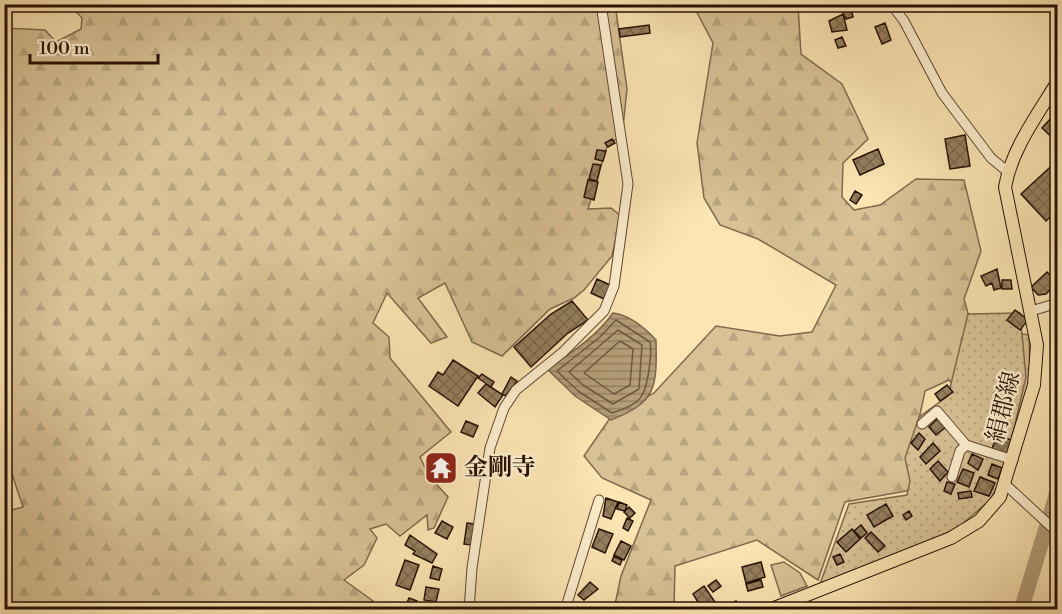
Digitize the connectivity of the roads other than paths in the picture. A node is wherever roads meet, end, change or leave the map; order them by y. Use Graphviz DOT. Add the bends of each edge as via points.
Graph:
graph roads {
  1 [pos="601,4"];
  2 [pos="891,4"];
  3 [pos="1058,81"];
  4 [pos="1008,172"];
  5 [pos="1058,303"];
  6 [pos="1031,310"];
  7 [pos="922,424"];
  8 [pos="966,445"];
  9 [pos="1013,460"];
  10 [pos="952,477"];
  11 [pos="1006,486"];
  12 [pos="599,500"];
  13 [pos="1054,530"];
  14 [pos="469,609"];
  15 [pos="565,609"];
  16 [pos="769,609"];
  1 -- 14 [label="street" via="628,184 614,286 604,311 563,352 516,390 504,408 490,448"];
  2 -- 4 [label="street" via="959,118 991,158"];
  3 -- 4 [label="main road, 絹郡線"];
  4 -- 6 [label="main road, 絹郡線" via="1006,201"];
  5 -- 6 [label="street"];
  6 -- 9 [label="main road, 絹郡線" via="1037,345 1035,376"];
  7 -- 8 [label="street" via="937,411"];
  8 -- 9 [label="street"];
  8 -- 10 [label="street" via="960,451"];
  9 -- 11 [label="main road, 絹郡線"];
  11 -- 13 [label="street"];
  11 -- 16 [label="main road, 絹郡線" via="993,507 964,532"];
  12 -- 15 [label="street"];
}
